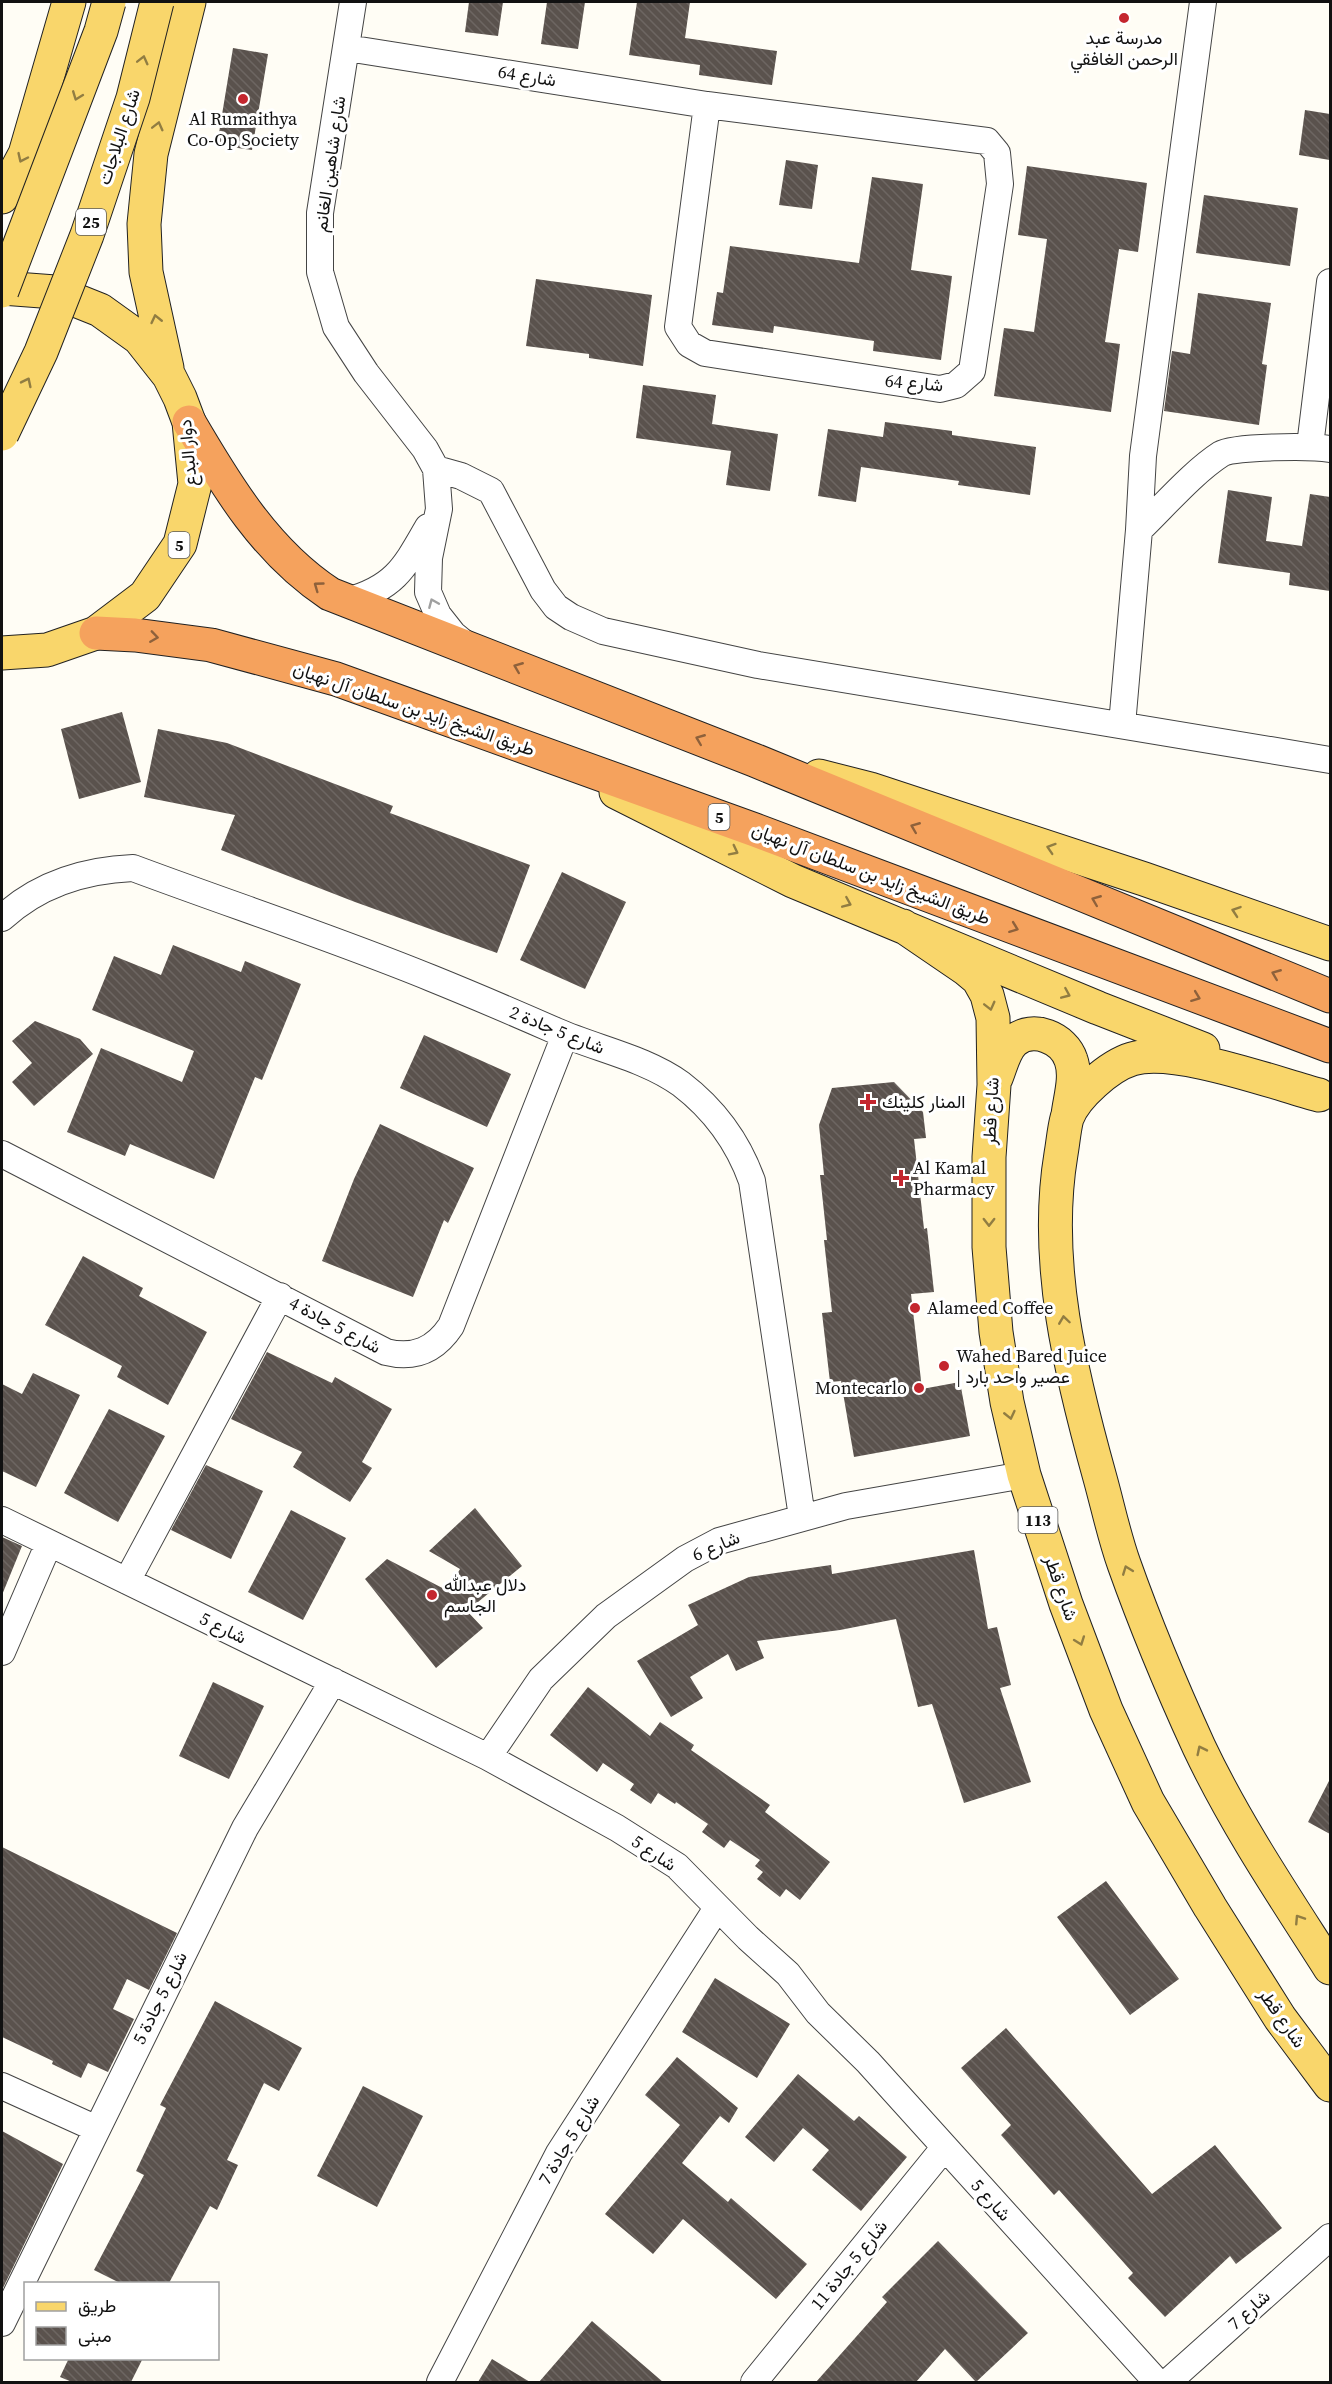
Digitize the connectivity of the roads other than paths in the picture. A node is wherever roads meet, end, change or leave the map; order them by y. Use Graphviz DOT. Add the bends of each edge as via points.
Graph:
graph roads {
  1 [pos="69,2"];
  2 [pos="109,2"];
  3 [pos="157,2"];
  4 [pos="189,2"];
  5 [pos="353,2"];
  6 [pos="1203,2"];
  7 [pos="347,48"];
  8 [pos="707,105"];
  9 [pos="2,197"];
  10 [pos="1330,282"];
  11 [pos="2,289"];
  12 [pos="169,376"];
  13 [pos="189,422"];
  14 [pos="2,434"];
  15 [pos="1320,447"];
  16 [pos="436,470"];
  17 [pos="439,509"];
  18 [pos="1139,530"];
  19 [pos="347,601"];
  20 [pos="96,633"];
  21 [pos="469,648"];
  22 [pos="47,650"];
  23 [pos="2,653"];
  24 [pos="2,672"];
  25 [pos="1122,725"];
  26 [pos="532,750"];
  27 [pos="754,760"];
  28 [pos="1330,760"];
  29 [pos="2,918"];
  30 [pos="903,927"];
  31 [pos="1330,944"];
  32 [pos="1330,996"];
  33 [pos="565,1035"];
  34 [pos="1330,1046"];
  35 [pos="994,1085"];
  36 [pos="1324,1097"];
  37 [pos="1068,1117"];
  38 [pos="2,1154"];
  39 [pos="280,1296"];
  40 [pos="1024,1475"];
  41 [pos="802,1517"];
  42 [pos="2,1520"];
  43 [pos="49,1544"];
  44 [pos="127,1581"];
  45 [pos="2,1652"];
  46 [pos="333,1681"];
  47 [pos="488,1757"];
  48 [pos="717,1908"];
  49 [pos="1330,1968"];
  50 [pos="1330,2085"];
  51 [pos="2,2086"];
  52 [pos="97,2129"];
  53 [pos="944,2148"];
  54 [pos="1330,2236"];
  55 [pos="2,2323"];
  56 [pos="440,2382"];
  57 [pos="754,2382"];
  58 [pos="1157,2382"];
  59 [pos="1168,2382"];
  1 -- 9 [label="main road, one-way" via="25,154"];
  2 -- 11 [label="main road, one-way, bridge"];
  14 -- 3 [label="main road, شارع البلاجات / 25, one-way, bridge" via="41,352 87,235 133,98"];
  12 -- 4 [label="main road, one-way" via="146,272 144,224 151,154"];
  5 -- 7 [label="street, شارع شاهين الغانم"];
  6 -- 18 [label="street" via="1143,456"];
  7 -- 8 [label="street, شارع 64"];
  7 -- 16 [label="street, شارع شاهين الغانم" via="320,213 320,272 336,327 425,449"];
  8 -- 8 [label="street, شارع 64" via="987,141 997,153 1000,184 972,371 956,385 940,389 705,353 689,344 678,327"];
  10 -- 15 [label="street"];
  11 -- 12 [label="main road, دوار البدع / 5" via="55,292 100,310 139,338"];
  12 -- 13 [label="main road, دوار البدع / 5"];
  19 -- 13 [label="highway, 5, one-way" via="314,584 271,544 228,489"];
  13 -- 20 [label="main road, دوار البدع / 5" via="195,484 180,544 146,596"];
  15 -- 18 [label="street" via="1223,453"];
  16 -- 17 [label="street, شارع شاهين الغانم"];
  16 -- 25 [label="street" via="461,476 490,491 556,607 603,631 758,664"];
  17 -- 19 [label="street" via="397,576"];
  21 -- 17 [label="street, شارع شاهين الغانم, one-way" via="446,626 428,592 429,558"];
  18 -- 25 [label="street"];
  19 -- 21 [label="highway, 5"];
  20 -- 22 [label="main road, دوار البدع / 5"];
  20 -- 26 [label="highway, طريق الشيخ زايد بن سلطان آل نهيان / 5, one-way" via="211,645 336,679"];
  27 -- 21 [label="highway, 5, one-way"];
  22 -- 23 [label="main road, دوار البدع / 5"];
  22 -- 24 [label="main road"];
  25 -- 28 [label="street"];
  26 -- 30 [label="main road, one-way" via="793,881"];
  26 -- 34 [label="highway, طريق الشيخ زايد بن سلطان آل نهيان / 5, one-way"];
  31 -- 27 [label="main road, one-way" via="870,789"];
  32 -- 27 [label="highway, 5, one-way"];
  29 -- 33 [label="street, شارع 5 جادة 2" via="29,896 68,878 133,868 430,977"];
  30 -- 35 [label="main road, شارع قطر / 113, one-way" via="978,979 993,1018"];
  30 -- 36 [label="main road, one-way"];
  33 -- 39 [label="street, شارع 5 جادة 4" via="451,1326 438,1343 408,1355 386,1352"];
  33 -- 41 [label="street, شارع 5 جادة 2" via="652,1068 679,1083 713,1113 739,1151 756,1198"];
  35 -- 37 [label="main road" via="1007,1049 1015,1041 1024,1035 1050,1037 1062,1045 1071,1059"];
  35 -- 40 [label="main road, شارع قطر / 113, one-way" via="989,1247 996,1332"];
  36 -- 37 [label="main road" via="1188,1059 1156,1056 1131,1059 1113,1069 1088,1088"];
  49 -- 37 [label="main road, one-way" via="1249,1842 1200,1748 1123,1563 1078,1396 1064,1323 1055,1240 1056,1185"];
  38 -- 39 [label="street, شارع 5 جادة 4"];
  39 -- 44 [label="street"];
  40 -- 41 [label="street, شارع 6"];
  40 -- 50 [label="main road, شارع قطر / 113, one-way" via="1106,1710 1148,1802 1280,2018"];
  41 -- 47 [label="street, شارع 6" via="719,1541 685,1559 606,1616 541,1679"];
  42 -- 43 [label="street, شارع 5"];
  43 -- 44 [label="street, شارع 5"];
  43 -- 45 [label="street"];
  44 -- 46 [label="street, شارع 5"];
  46 -- 47 [label="street, شارع 5"];
  46 -- 52 [label="street, شارع 5 جادة 5" via="245,1828"];
  47 -- 48 [label="street, شارع 5" via="677,1866"];
  48 -- 53 [label="street, شارع 5" via="789,1974 818,2013 868,2062"];
  48 -- 56 [label="street, شارع 5 جادة 7" via="559,2153"];
  51 -- 52 [label="street"];
  52 -- 55 [label="street, شارع 5 جادة 5"];
  53 -- 57 [label="street, شارع 5 جادة 11"];
  53 -- 58 [label="street, شارع 5"];
  54 -- 59 [label="street, شارع 7"];
}
